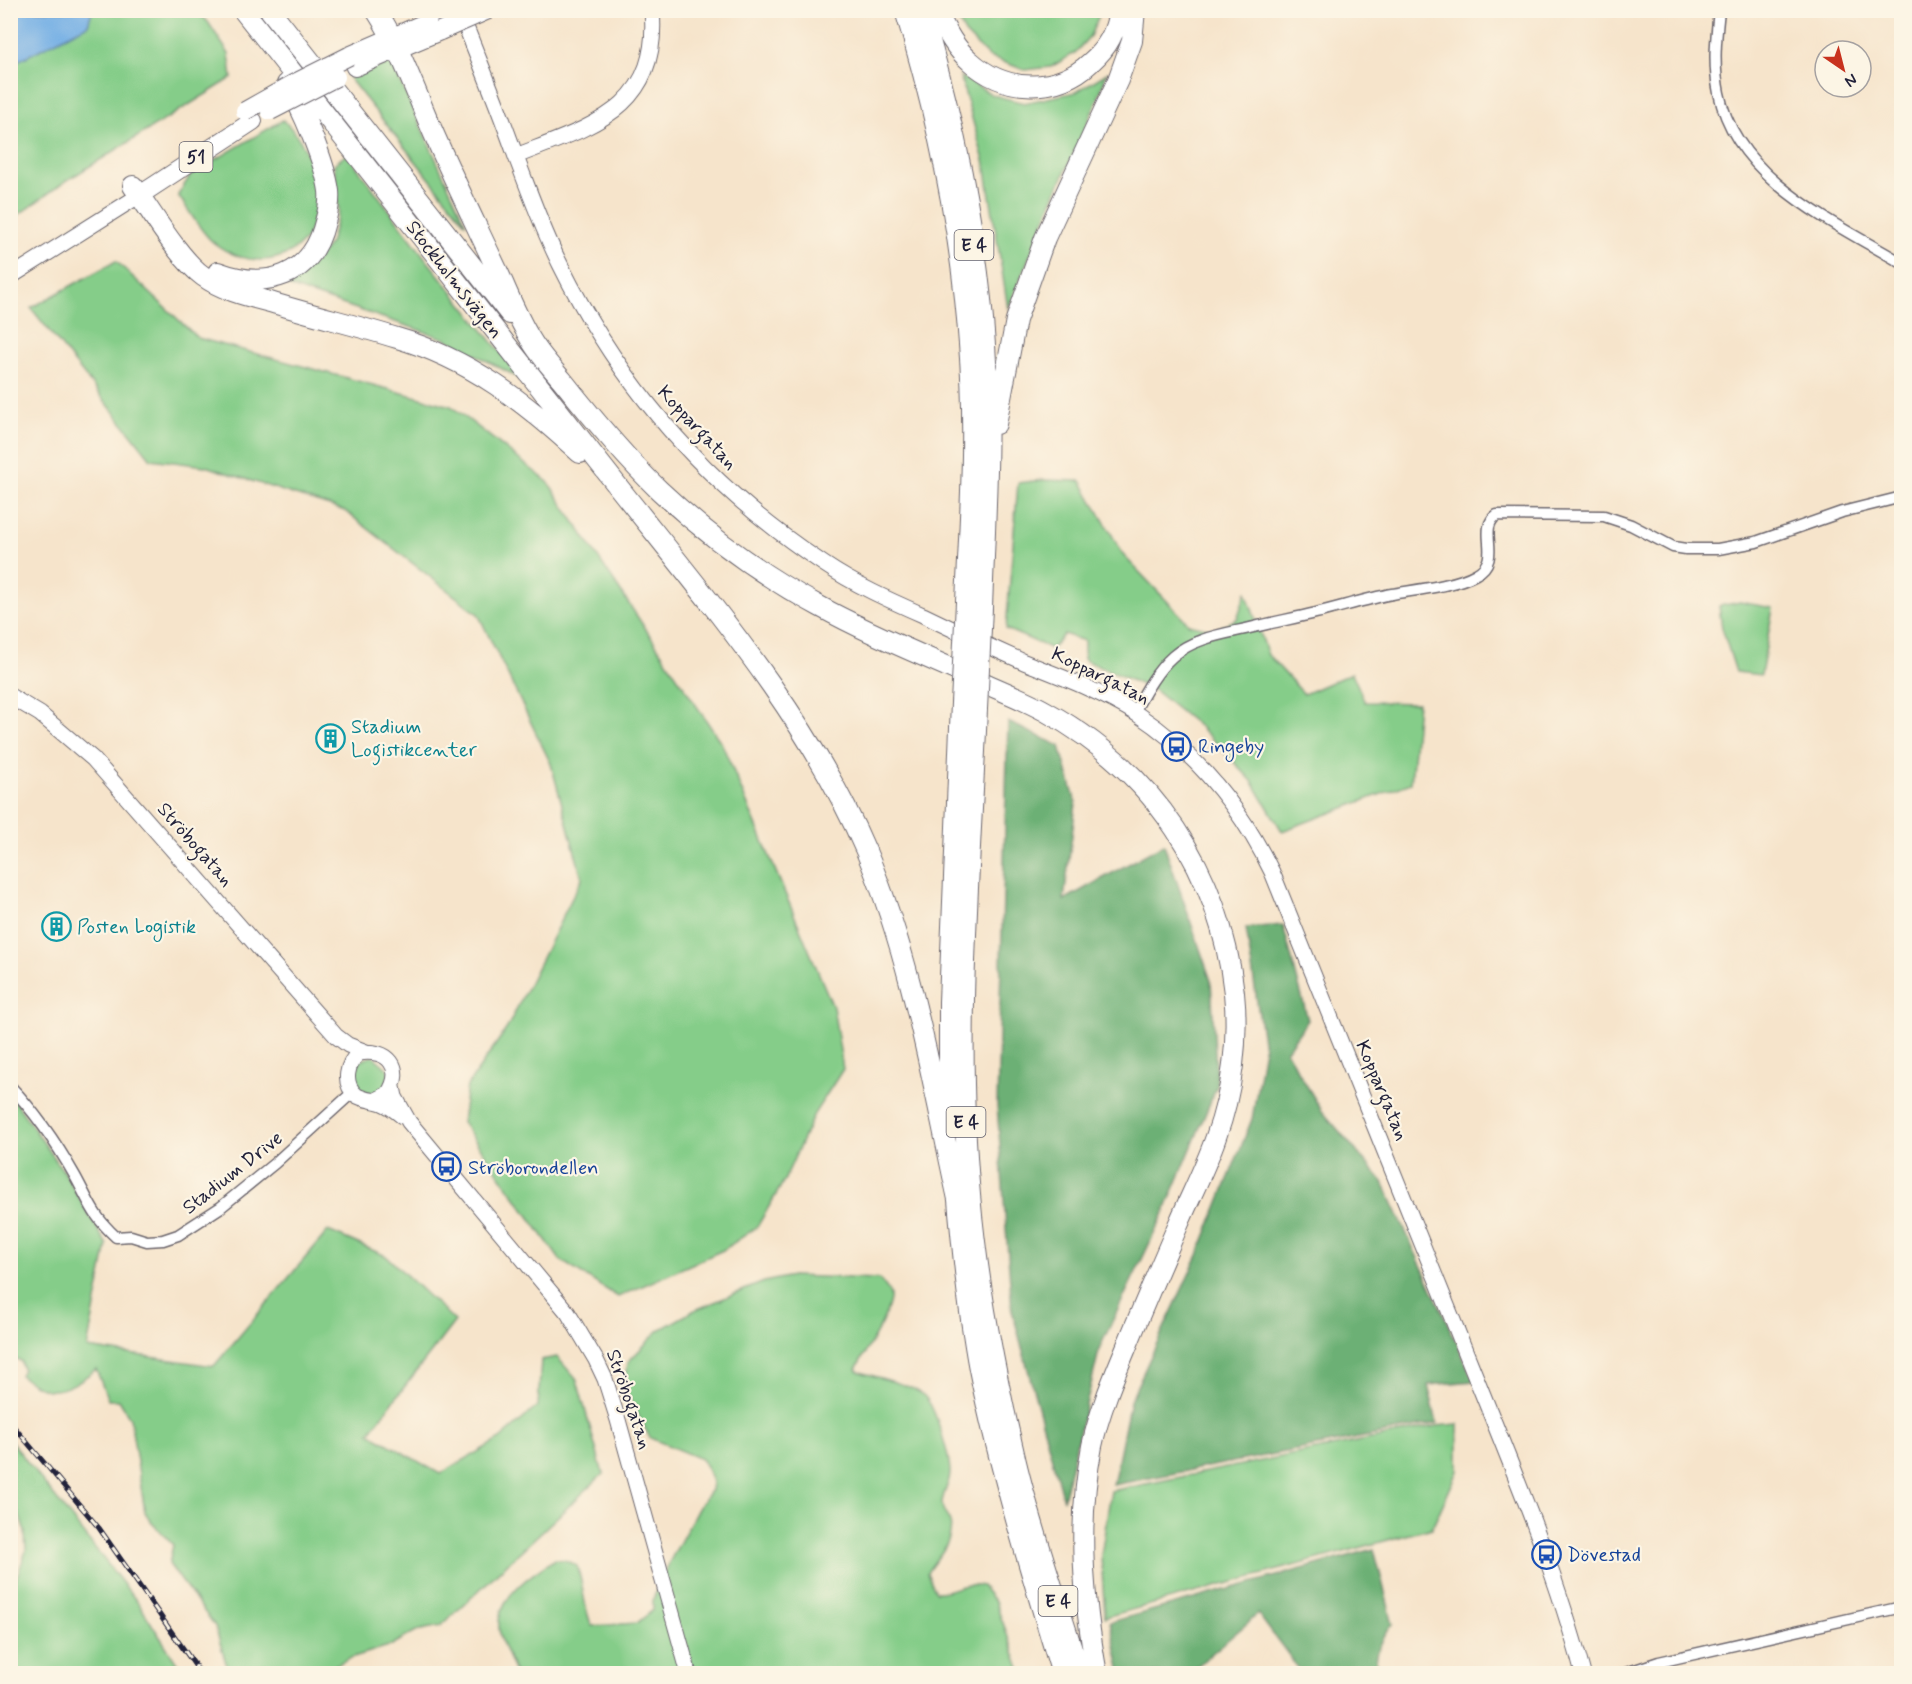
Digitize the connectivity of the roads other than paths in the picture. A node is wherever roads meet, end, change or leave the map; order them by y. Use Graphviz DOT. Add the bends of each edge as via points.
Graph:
graph roads {
  1 [pos="241,10"];
  2 [pos="270,10"];
  3 [pos="376,10"];
  4 [pos="455,10"];
  5 [pos="460,10"];
  6 [pos="488,10"];
  7 [pos="652,10"];
  8 [pos="905,10"];
  9 [pos="921,10"];
  10 [pos="937,10"];
  11 [pos="1119,10"];
  12 [pos="1135,10"];
  13 [pos="1719,10"];
  14 [pos="434,26"];
  15 [pos="395,43"];
  16 [pos="516,156"];
  17 [pos="142,187"];
  18 [pos="1902,263"];
  19 [pos="10,277"];
  20 [pos="532,342"];
  21 [pos="987,486"];
  22 [pos="623,492"];
  23 [pos="1902,497"];
  24 [pos="974,605"];
  25 [pos="10,696"];
  26 [pos="969,706"];
  27 [pos="1134,712"];
  28 [pos="336,1036"];
  29 [pos="366,1052"];
  30 [pos="350,1064"];
  31 [pos="10,1086"];
  32 [pos="393,1087"];
  33 [pos="353,1092"];
  34 [pos="374,1101"];
  35 [pos="409,1122"];
  36 [pos="958,1199"];
  37 [pos="1902,1607"];
  38 [pos="1049,1633"];
  39 [pos="689,1674"];
  40 [pos="1053,1674"];
  41 [pos="1062,1674"];
  42 [pos="1080,1674"];
  43 [pos="1097,1674"];
  44 [pos="1583,1674"];
  45 [pos="1623,1674"];
  1 -- 17 [label="highway" via="289,87 316,149 329,191 322,236 303,263 283,276 260,281 237,279 217,272 200,258"];
  1 -- 22 [label="highway, Stockholmsvägen"];
  2 -- 20 [label="highway, Stockholmsvägen"];
  3 -- 15 [label="highway"];
  4 -- 14 [label="main road, 51"];
  5 -- 16 [label="street, Koppargatan"];
  6 -- 14 [label="main road, 51, bridge"];
  7 -- 16 [label="street" via="652,50 642,78 627,100 595,124"];
  8 -- 24 [label="highway, E 4" via="943,155 960,252 972,405"];
  9 -- 21 [label="highway, E 4" via="958,150 974,238 985,345"];
  10 -- 11 [label="highway" via="952,39 987,74 1012,84 1039,86 1065,80 1101,53 1117,28"];
  12 -- 21 [label="highway" via="1132,41 1118,80 1045,238 1016,320"];
  13 -- 18 [label="street" via="1715,52 1718,91 1740,144 1790,195"];
  14 -- 15 [label="main road, 51"];
  15 -- 17 [label="main road, 51, bridge" via="293,84"];
  15 -- 20 [label="highway"];
  16 -- 27 [label="street, Koppargatan" via="557,258 604,343 663,423 731,493 824,565 856,583"];
  17 -- 19 [label="street"];
  17 -- 22 [label="highway" via="185,258 201,275 242,294 399,338 453,359 519,399"];
  20 -- 43 [label="highway" via="600,428 700,526 762,572 816,605 1044,710 1088,737 1124,767 1154,800 1181,836 1203,877 1229,957 1235,1043 1228,1093 1216,1137 1113,1381 1093,1443 1082,1556"];
  21 -- 24 [label="highway, E 4"];
  22 -- 36 [label="highway, Stockholmsvägen" via="786,706 814,749 865,849 904,956"];
  23 -- 27 [label="street" via="1842,512 1756,542 1719,549 1673,547 1604,516 1497,515 1488,525 1488,560 1476,574 1201,640 1173,657 1156,675"];
  24 -- 26 [label="highway, E 4, bridge"];
  25 -- 28 [label="street, Ströbogatan" via="40,714 93,759"];
  26 -- 36 [label="highway, E 4" via="949,1002 949,1097"];
  26 -- 42 [label="highway, E 4" via="964,1006 970,1194 981,1288 1016,1464"];
  27 -- 44 [label="street, Koppargatan" via="1218,785 1257,842 1272,872 1532,1514"];
  28 -- 29 [label="street, Ströbogatan"];
  28 -- 30 [label="street, Ströbogatan"];
  29 -- 30 [label="street" via="354,1057"];
  29 -- 32 [label="street" via="390,1060 395,1070"];
  30 -- 33 [label="street" via="347,1072"];
  31 -- 33 [label="street, Stadium Drive" via="75,1176 94,1215 116,1237 147,1241 178,1235 221,1207"];
  32 -- 34 [label="street"];
  32 -- 35 [label="street, Ströbogatan"];
  33 -- 34 [label="street"];
  34 -- 35 [label="street, Ströbogatan" via="390,1106"];
  35 -- 39 [label="street, Ströbogatan" via="561,1304 596,1360 618,1420"];
  36 -- 38 [label="highway, E 4" via="967,1297 979,1370"];
  37 -- 45 [label="street" via="1659,1662"];
  38 -- 40 [label="highway"];
  38 -- 41 [label="highway, E 4"];
}
